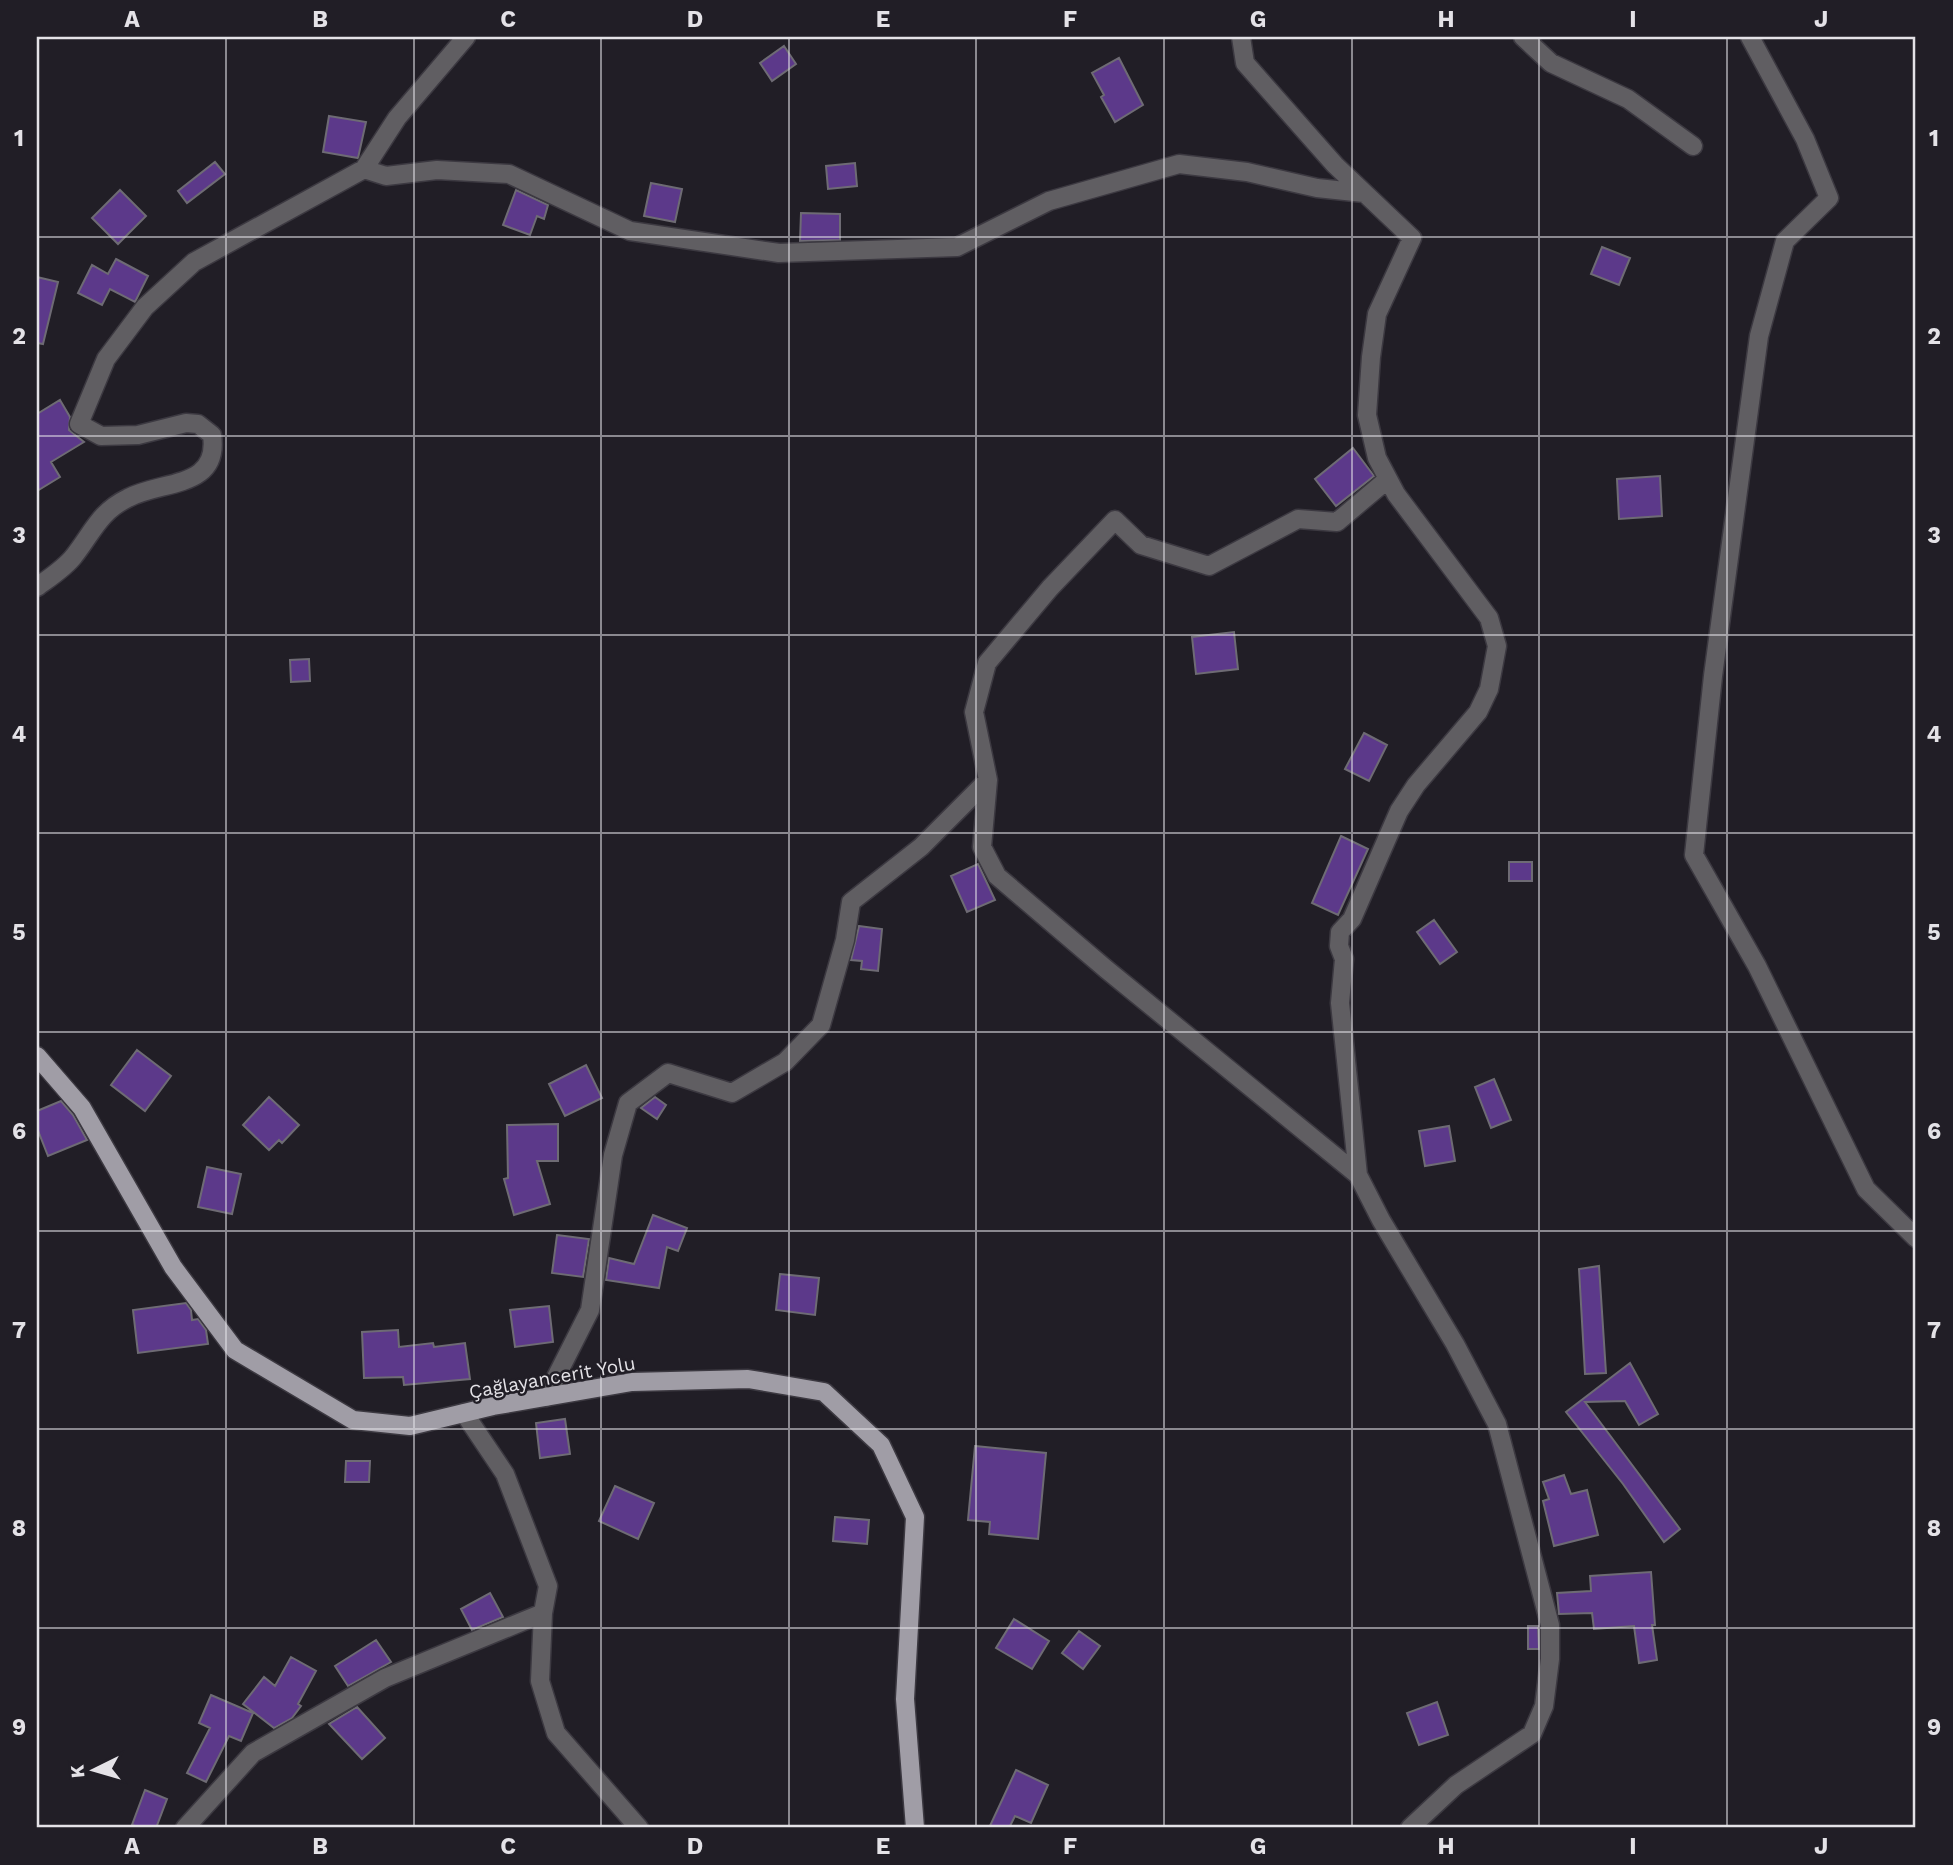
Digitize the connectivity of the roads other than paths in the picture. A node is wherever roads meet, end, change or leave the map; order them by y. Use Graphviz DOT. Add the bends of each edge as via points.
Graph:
graph roads {
  1 [pos="466,37"];
  2 [pos="1241,37"];
  3 [pos="1523,37"];
  4 [pos="1750,37"];
  5 [pos="1693,146"];
  6 [pos="364,169"];
  7 [pos="1364,193"];
  8 [pos="1388,479"];
  9 [pos="37,587"];
  10 [pos="988,780"];
  11 [pos="37,1056"];
  12 [pos="1358,1175"];
  13 [pos="1916,1238"];
  14 [pos="546,1397"];
  15 [pos="464,1413"];
  16 [pos="543,1613"];
  17 [pos="185,1828"];
  18 [pos="639,1828"];
  19 [pos="915,1828"];
  20 [pos="1410,1828"];
  1 -- 6 [label="street" via="397,118"];
  2 -- 7 [label="street" via="1245,63"];
  3 -- 5 [label="street" via="1551,63 1628,99"];
  4 -- 13 [label="street" via="1805,139 1829,198 1785,241 1759,336 1694,855 1756,966 1866,1189"];
  6 -- 7 [label="street" via="386,176 436,170 509,174 630,231 779,253 957,247 1049,201 1179,164"];
  6 -- 9 [label="street" via="194,262 145,307 106,359 79,424 101,436 138,435 165,426 198,424 212,435 214,449 206,468 195,478 117,504 96,522 74,556"];
  7 -- 8 [label="street" via="1412,238 1377,314 1371,357 1367,415 1377,458"];
  8 -- 10 [label="street" via="1337,522 1298,519 1209,566 1141,545 1115,520 987,663 974,712"];
  8 -- 12 [label="street" via="1489,618 1497,646 1489,689 1478,712 1399,811 1352,919 1340,932 1344,959 1340,1003"];
  10 -- 12 [label="street" via="982,847 996,876"];
  10 -- 14 [label="street" via="921,847 851,902 821,1025 785,1062 732,1093 668,1073 628,1103 613,1155 590,1310"];
  11 -- 15 [label="main road, Çağlayancerit Yolu" via="82,1108 173,1266 235,1350 353,1420 410,1426"];
  12 -- 20 [label="street" via="1497,1424 1550,1625 1544,1706 1532,1734 1456,1785"];
  14 -- 15 [label="main road, Çağlayancerit Yolu"];
  14 -- 19 [label="main road, Çağlayancerit Yolu" via="632,1382 748,1379 824,1392 881,1445 915,1517 905,1699"];
  15 -- 16 [label="street" via="505,1474 548,1586"];
  16 -- 17 [label="street" via="386,1678 253,1753"];
  16 -- 18 [label="street" via="540,1681 556,1733"];
}
